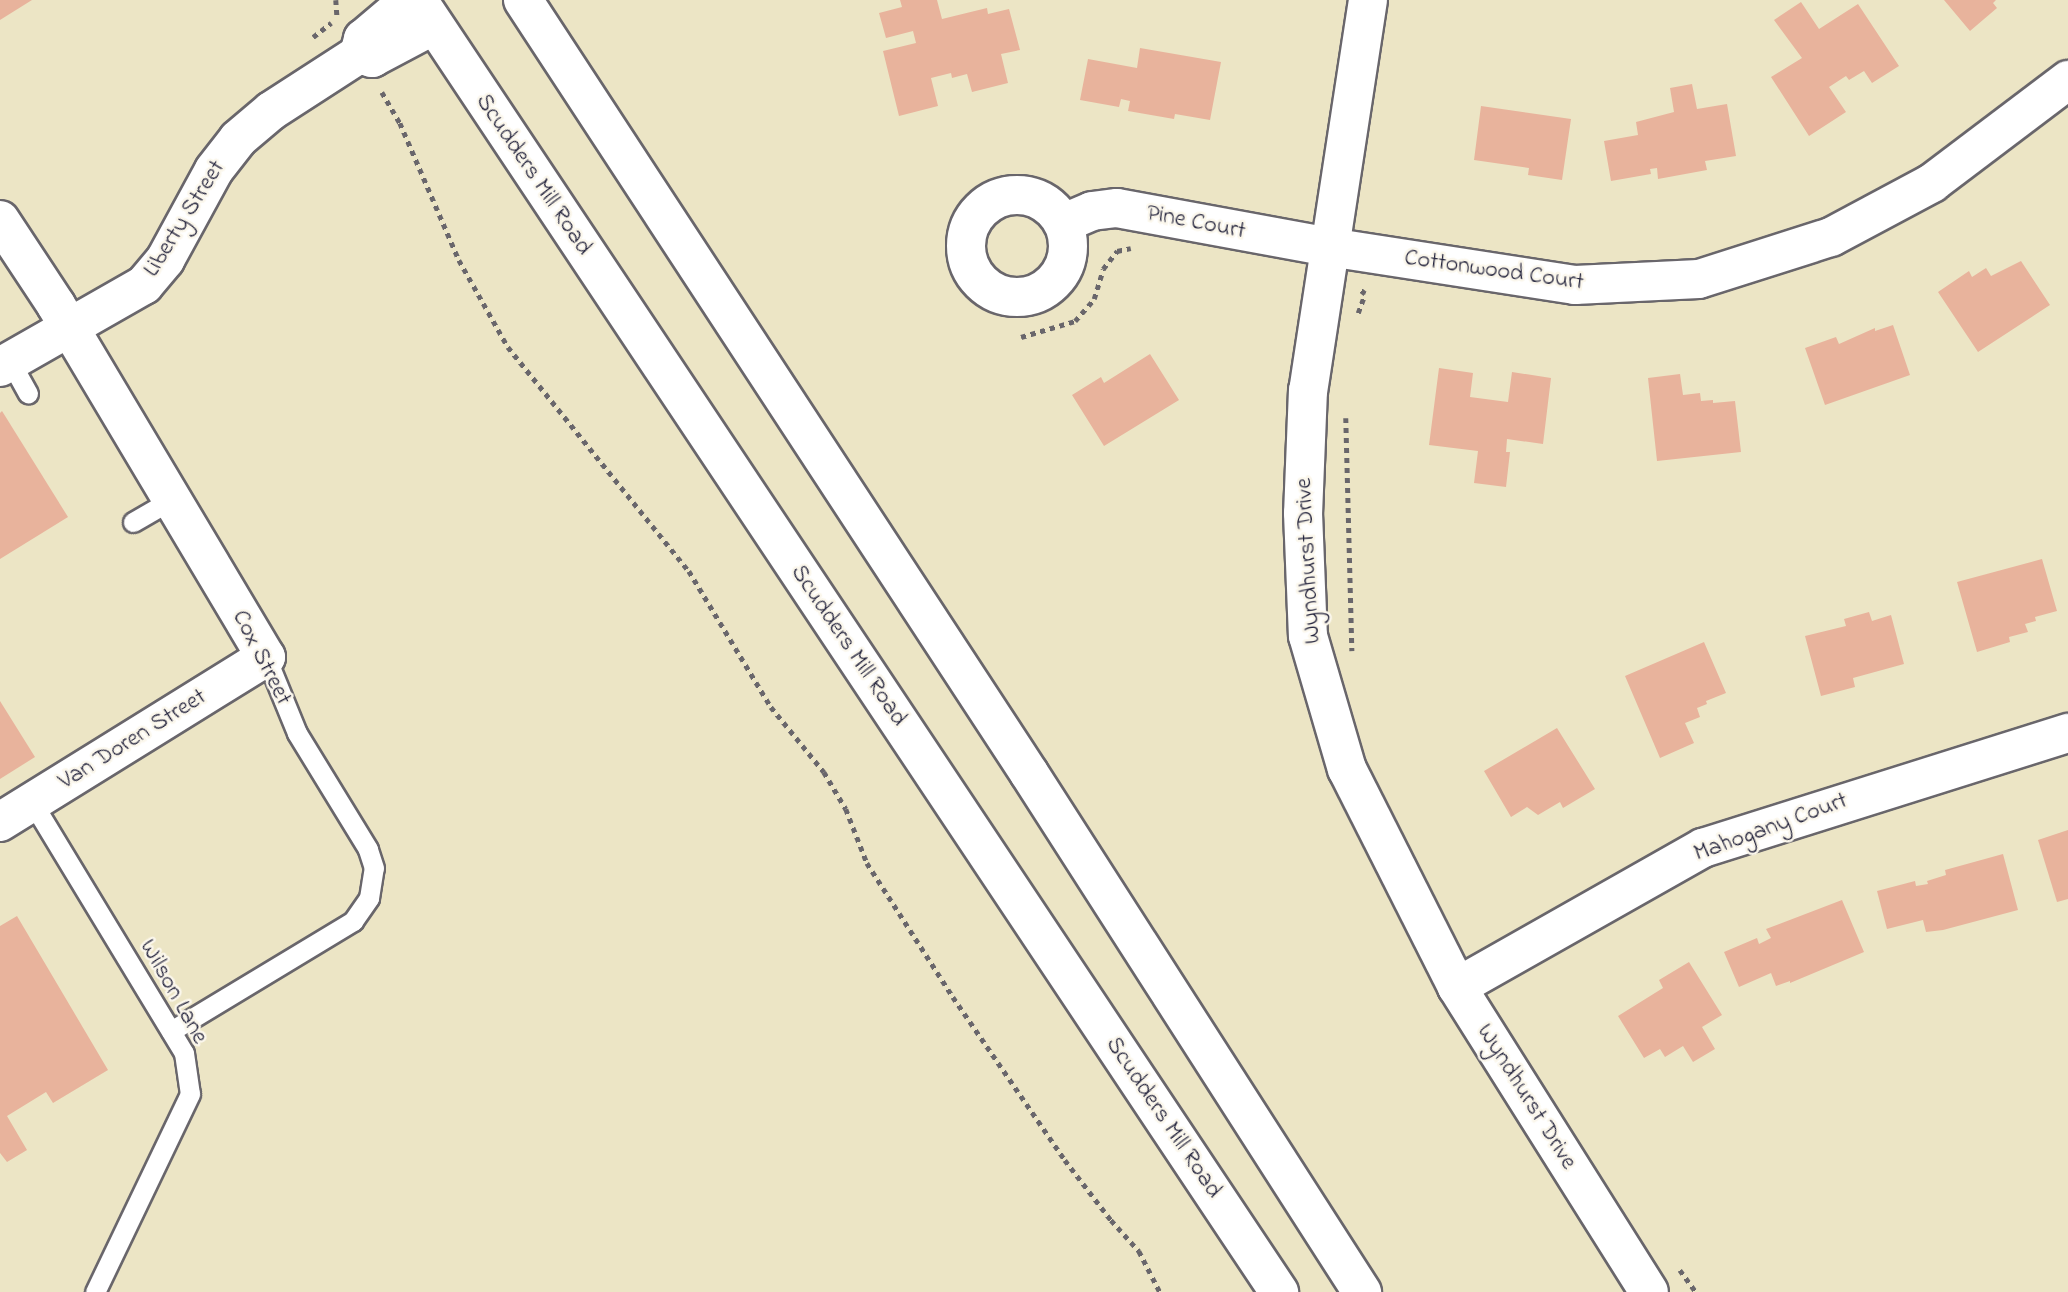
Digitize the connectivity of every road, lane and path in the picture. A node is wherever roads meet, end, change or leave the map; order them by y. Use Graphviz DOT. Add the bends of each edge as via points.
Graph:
graph roads {
  1 [pos="523,0"];
  2 [pos="1368,0"];
  3 [pos="420,9"];
  4 [pos="359,54"];
  5 [pos="2068,80"];
  6 [pos="0,220"];
  7 [pos="1065,223"];
  8 [pos="1138,247"];
  9 [pos="1329,247"];
  10 [pos="1323,285"];
  11 [pos="1355,324"];
  12 [pos="69,330"];
  13 [pos="1021,337"];
  14 [pos="13,374"];
  15 [pos="1346,408"];
  16 [pos="171,500"];
  17 [pos="133,522"];
  18 [pos="266,657"];
  19 [pos="1353,659"];
  20 [pos="2068,733"];
  21 [pos="33,802"];
  22 [pos="0,822"];
  23 [pos="1457,988"];
  24 [pos="171,1031"];
  25 [pos="1674,1260"];
  26 [pos="95,1292"];
  27 [pos="1160,1292"];
  28 [pos="1279,1292"];
  29 [pos="1362,1292"];
  30 [pos="1649,1292"];
  31 [pos="1696,1292"];
  1 -- 29 [label="street"];
  2 -- 9 [label="street, Wyndhurst Drive"];
  3 -- 4 [label="street, Liberty Street" via="372,58"];
  3 -- 28 [label="street, Scudders Mill Road"];
  4 -- 12 [label="street, Liberty Street" via="271,111 238,139 214,170 165,260 144,285"];
  4 -- 27 [label="path" via="400,123 459,260 508,347 689,571 771,707 824,772 846,809 867,863 953,997 1065,1160 1139,1251"];
  5 -- 9 [label="street, Cottonwood Court" via="1921,189 1831,237 1699,279 1575,285"];
  6 -- 12 [label="street, Cox Street"];
  7 -- 9 [label="street, Pine Court" via="1092,211 1117,208"];
  8 -- 13 [label="path" via="1118,251 1103,269 1094,299 1075,321"];
  9 -- 10 [label="street, Wyndhurst Drive"];
  10 -- 11 [label="path" via="1356,285 1365,294"];
  10 -- 23 [label="street, Wyndhurst Drive" via="1308,390 1303,513 1308,636 1347,769"];
  12 -- 14 [label="street, Liberty Street"];
  12 -- 16 [label="street, Cox Street"];
  15 -- 19 [label="path"];
  16 -- 17 [label="lane"];
  16 -- 18 [label="street, Cox Street"];
  18 -- 21 [label="street, Van Doren Street"];
  18 -- 24 [label="lane, Cox Street" via="298,733 368,849 374,868 369,898 353,921"];
  20 -- 23 [label="street, Mahogany Court" via="1703,848"];
  21 -- 22 [label="street, Van Doren Street"];
  21 -- 24 [label="lane, Wilson Lane"];
  23 -- 30 [label="street, Wyndhurst Drive"];
  24 -- 26 [label="lane, Wilson Lane" via="184,1053 190,1094"];
  25 -- 31 [label="path"];
}
